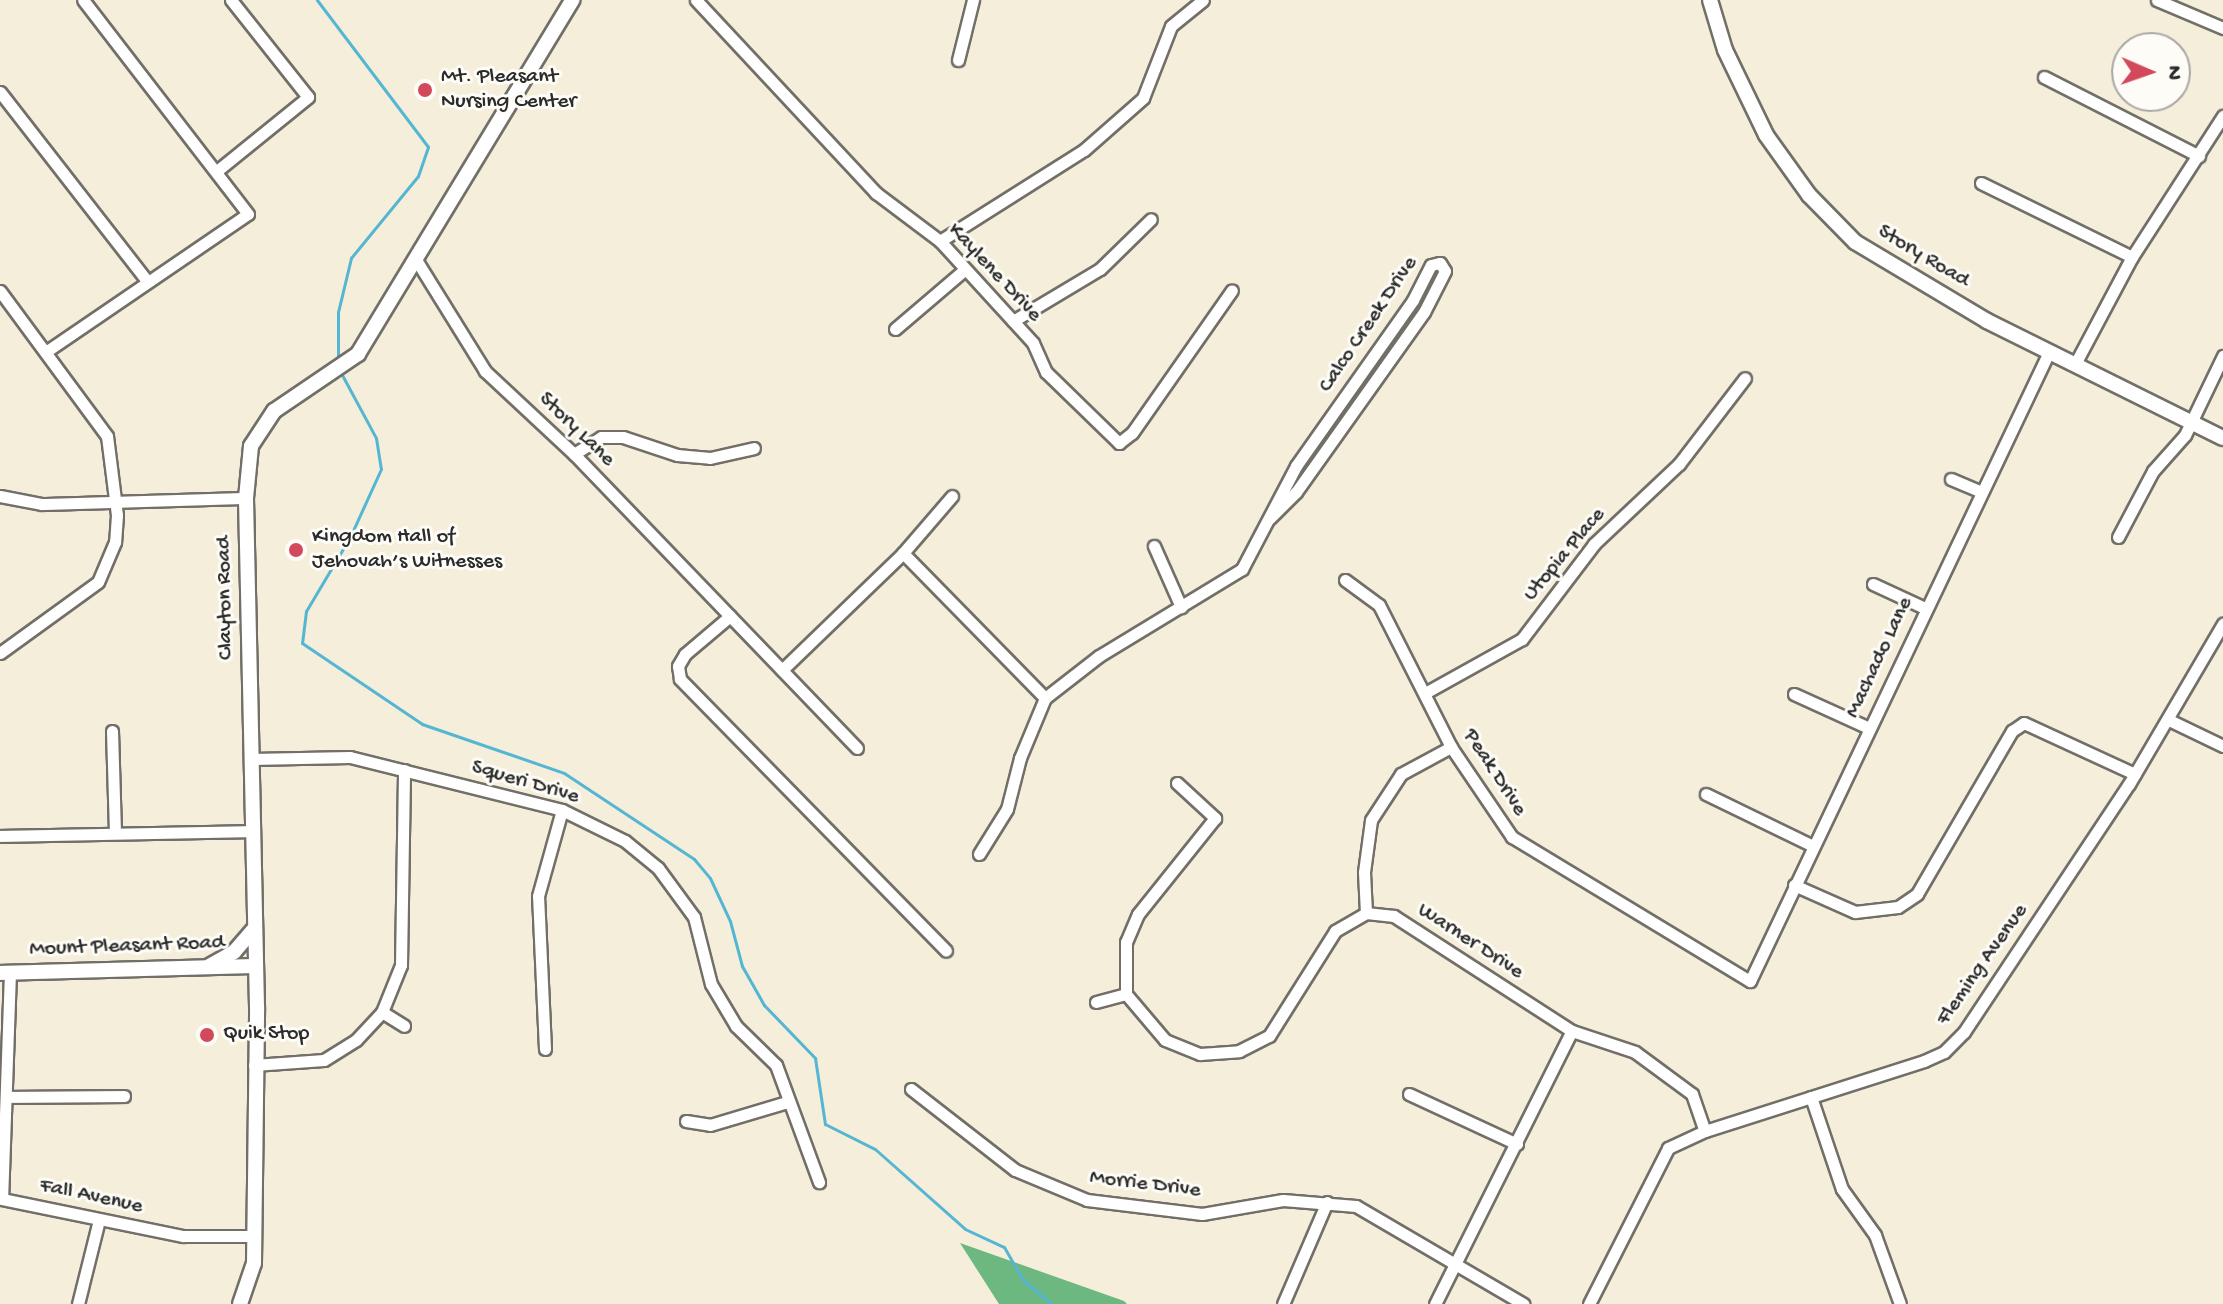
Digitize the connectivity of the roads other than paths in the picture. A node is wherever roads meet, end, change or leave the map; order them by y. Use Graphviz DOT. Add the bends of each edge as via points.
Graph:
graph roads {
  1 [pos="83,0"];
  2 [pos="231,0"];
  3 [pos="572,0"];
  4 [pos="696,0"];
  5 [pos="973,0"];
  6 [pos="1203,0"];
  7 [pos="1710,0"];
  8 [pos="2157,0"];
  9 [pos="2223,28"];
  10 [pos="958,60"];
  11 [pos="2044,77"];
  12 [pos="0,92"];
  13 [pos="2223,116"];
  14 [pos="2199,156"];
  15 [pos="218,170"];
  16 [pos="1981,183"];
  17 [pos="1151,219"];
  18 [pos="940,241"];
  19 [pos="2132,257"];
  20 [pos="415,258"];
  21 [pos="963,271"];
  22 [pos="147,281"];
  23 [pos="1232,290"];
  24 [pos="0,291"];
  25 [pos="1013,321"];
  26 [pos="895,329"];
  27 [pos="47,351"];
  28 [pos="2049,352"];
  29 [pos="2223,356"];
  30 [pos="2075,364"];
  31 [pos="1745,378"];
  32 [pos="2190,422"];
  33 [pos="2223,438"];
  34 [pos="754,448"];
  35 [pos="574,454"];
  36 [pos="1951,479"];
  37 [pos="1981,492"];
  38 [pos="0,496"];
  39 [pos="952,496"];
  40 [pos="246,498"];
  41 [pos="117,502"];
  42 [pos="1270,518"];
  43 [pos="2118,537"];
  44 [pos="1154,546"];
  45 [pos="903,553"];
  46 [pos="1345,580"];
  47 [pos="1873,584"];
  48 [pos="1181,607"];
  49 [pos="1925,608"];
  50 [pos="730,616"];
  51 [pos="2223,624"];
  52 [pos="0,653"];
  53 [pos="782,670"];
  54 [pos="1425,693"];
  55 [pos="1794,694"];
  56 [pos="1045,698"];
  57 [pos="2169,720"];
  58 [pos="1869,728"];
  59 [pos="112,731"];
  60 [pos="2223,746"];
  61 [pos="1451,747"];
  62 [pos="857,748"];
  63 [pos="251,759"];
  64 [pos="404,770"];
  65 [pos="2135,774"];
  66 [pos="1177,783"];
  67 [pos="1706,794"];
  68 [pos="562,810"];
  69 [pos="252,831"];
  70 [pos="115,833"];
  71 [pos="0,836"];
  72 [pos="1813,846"];
  73 [pos="979,854"];
  74 [pos="1794,885"];
  75 [pos="1366,913"];
  76 [pos="254,929"];
  77 [pos="946,951"];
  78 [pos="256,966"];
  79 [pos="207,967"];
  80 [pos="5,973"];
  81 [pos="1750,981"];
  82 [pos="1126,994"];
  83 [pos="1096,1002"];
  84 [pos="382,1012"];
  85 [pos="404,1026"];
  86 [pos="1572,1031"];
  87 [pos="545,1049"];
  88 [pos="254,1065"];
  89 [pos="911,1089"];
  90 [pos="1409,1094"];
  91 [pos="124,1096"];
  92 [pos="6,1097"];
  93 [pos="1811,1097"];
  94 [pos="787,1102"];
  95 [pos="686,1121"];
  96 [pos="1705,1131"];
  97 [pos="1517,1144"];
  98 [pos="819,1182"];
  99 [pos="1327,1202"];
  100 [pos="99,1220"];
  101 [pos="254,1236"];
  102 [pos="1457,1263"];
  103 [pos="78,1304"];
  104 [pos="240,1304"];
  105 [pos="1283,1304"];
  106 [pos="1435,1304"];
  107 [pos="1524,1304"];
  108 [pos="1589,1304"];
  109 [pos="1900,1304"];
  1 -- 15 [label="street"];
  2 -- 15 [label="street" via="308,97"];
  3 -- 20 [label="street, Clayton Road"];
  4 -- 18 [label="street, Kaylene Drive" via="876,193"];
  5 -- 10 [label="street"];
  6 -- 18 [label="street" via="1171,26 1143,98 1084,150"];
  7 -- 28 [label="street, Story Road" via="1725,50 1766,135 1832,221 1871,253"];
  8 -- 9 [label="street"];
  11 -- 14 [label="street"];
  12 -- 22 [label="street"];
  13 -- 14 [label="street"];
  14 -- 19 [label="street"];
  15 -- 22 [label="street" via="248,214"];
  16 -- 19 [label="street"];
  17 -- 25 [label="street" via="1100,269"];
  18 -- 21 [label="street, Kaylene Drive"];
  19 -- 30 [label="street"];
  20 -- 35 [label="street, Story Lane" via="485,371"];
  20 -- 40 [label="street, Clayton Road" via="348,364 283,404 261,426 251,446"];
  21 -- 25 [label="street, Kaylene Drive"];
  21 -- 26 [label="street"];
  22 -- 27 [label="street"];
  23 -- 25 [label="street, Kaylene Drive" via="1132,433 1119,443 1046,372 1033,343"];
  24 -- 27 [label="street"];
  27 -- 41 [label="street" via="107,436"];
  28 -- 30 [label="street, Story Road"];
  28 -- 37 [label="street, Machado Lane"];
  29 -- 32 [label="street"];
  30 -- 32 [label="street, Story Road"];
  31 -- 54 [label="street, Utopia Place" via="1679,464 1594,544 1522,639"];
  32 -- 33 [label="street, Story Road"];
  32 -- 43 [label="street" via="2153,471"];
  34 -- 35 [label="street" via="710,458 677,455 623,437 601,437"];
  35 -- 50 [label="street, Story Lane"];
  36 -- 37 [label="street"];
  37 -- 49 [label="street, Machado Lane"];
  38 -- 41 [label="street" via="42,504"];
  39 -- 45 [label="street"];
  40 -- 41 [label="street"];
  40 -- 63 [label="street, Clayton Road"];
  41 -- 52 [label="street" via="115,542 98,582"];
  42 -- 42 [label="street, Calco Creek Drive" via="1296,492 1424,312 1445,271 1440,263 1431,265 1413,300 1296,466"];
  42 -- 48 [label="street, Calco Creek Drive" via="1242,569"];
  44 -- 48 [label="street"];
  45 -- 53 [label="street"];
  45 -- 56 [label="street"];
  46 -- 54 [label="street, Peak Drive" via="1379,605"];
  47 -- 49 [label="street"];
  48 -- 56 [label="street, Calco Creek Drive" via="1099,656"];
  49 -- 58 [label="street, Machado Lane"];
  50 -- 53 [label="street, Story Lane"];
  50 -- 77 [label="street" via="685,654 678,666 680,679"];
  51 -- 57 [label="street, Fleming Avenue"];
  53 -- 62 [label="street, Story Lane"];
  54 -- 61 [label="street, Peak Drive"];
  55 -- 58 [label="street"];
  56 -- 73 [label="street, Calco Creek Drive" via="1020,758 1007,809"];
  57 -- 60 [label="street"];
  57 -- 65 [label="street, Fleming Avenue"];
  58 -- 72 [label="street, Machado Lane"];
  59 -- 70 [label="street"];
  61 -- 75 [label="street" via="1401,774 1371,820 1364,872"];
  61 -- 81 [label="street, Peak Drive" via="1512,837"];
  63 -- 64 [label="street, Squeri Drive" via="350,757"];
  63 -- 69 [label="street, Clayton Road"];
  64 -- 68 [label="street, Squeri Drive"];
  64 -- 84 [label="street" via="401,965"];
  65 -- 74 [label="street" via="2024,723 2012,731 1931,874 1898,907 1855,912"];
  65 -- 93 [label="street, Fleming Avenue" via="1964,1032 1944,1052"];
  66 -- 82 [label="street" via="1215,818 1138,914 1126,942"];
  67 -- 72 [label="street"];
  68 -- 87 [label="street" via="538,896"];
  68 -- 94 [label="street, Squeri Drive" via="625,841 658,868 694,917 711,984 736,1026 776,1065"];
  69 -- 70 [label="street"];
  69 -- 76 [label="street, Clayton Road"];
  70 -- 71 [label="street"];
  72 -- 74 [label="street, Machado Lane"];
  74 -- 81 [label="street, Machado Lane"];
  75 -- 82 [label="street" via="1335,931 1269,1036 1239,1051 1200,1054 1165,1040"];
  75 -- 86 [label="street, Warner Drive" via="1394,916"];
  76 -- 78 [label="street, Clayton Road"];
  76 -- 79 [label="street" via="234,952"];
  78 -- 79 [label="street, Mount Pleasant Road"];
  78 -- 88 [label="street, Clayton Road"];
  79 -- 80 [label="street, Mount Pleasant Road"];
  80 -- 92 [label="street, Fall Avenue"];
  82 -- 83 [label="street"];
  84 -- 85 [label="street"];
  84 -- 88 [label="street" via="356,1040 324,1060"];
  86 -- 96 [label="street, Warner Drive" via="1635,1052 1692,1094"];
  86 -- 97 [label="street"];
  88 -- 101 [label="street, Clayton Road"];
  89 -- 99 [label="street, Morrie Drive" via="1015,1170 1087,1200 1202,1214 1283,1200"];
  90 -- 97 [label="street"];
  91 -- 92 [label="street"];
  92 -- 100 [label="street, Fall Avenue" via="2,1199"];
  93 -- 96 [label="street, Fleming Avenue"];
  93 -- 109 [label="street" via="1842,1189 1875,1235"];
  94 -- 95 [label="street" via="710,1125"];
  94 -- 98 [label="street, Squeri Drive"];
  96 -- 108 [label="street, Fleming Avenue" via="1668,1148"];
  97 -- 102 [label="street"];
  99 -- 102 [label="street, Morrie Drive" via="1356,1206"];
  99 -- 105 [label="street"];
  100 -- 101 [label="street, Fall Avenue" via="183,1236"];
  100 -- 103 [label="street"];
  101 -- 104 [label="street, Clayton Road" via="254,1263"];
  102 -- 106 [label="street"];
  102 -- 107 [label="street, Morrie Drive"];
}
